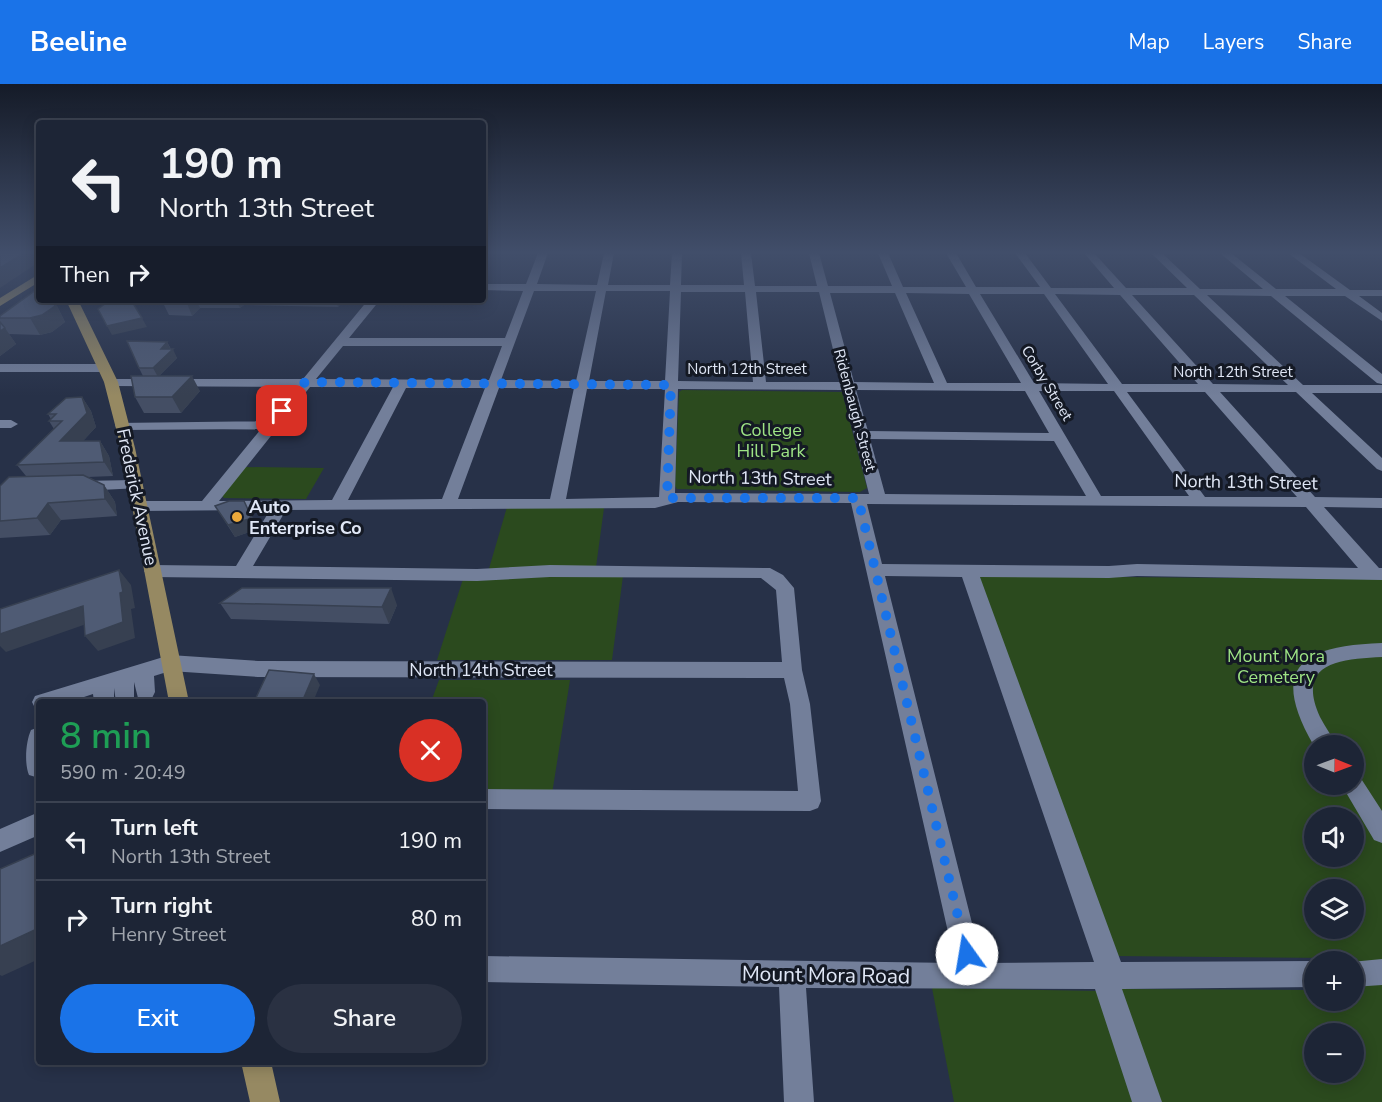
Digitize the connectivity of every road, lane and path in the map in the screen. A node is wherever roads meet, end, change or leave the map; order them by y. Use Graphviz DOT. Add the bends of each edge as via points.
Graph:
graph roads {
  1 [pos="525,301"];
  2 [pos="598,301"];
  3 [pos="674,301"];
  4 [pos="751,301"];
  5 [pos="826,301"];
  6 [pos="903,301"];
  7 [pos="979,301"];
  8 [pos="1055,301"];
  9 [pos="1132,301"];
  10 [pos="1207,301"];
  11 [pos="1283,301"];
  12 [pos="1358,301"];
  13 [pos="73,303"];
  14 [pos="372,303"];
  15 [pos="1382,318"];
  16 [pos="340,342"];
  17 [pos="510,342"];
  18 [pos="0,368"];
  19 [pos="108,375"];
  20 [pos="1382,380"];
  21 [pos="305,382"];
  22 [pos="402,383"];
  23 [pos="494,384"];
  24 [pos="580,385"];
  25 [pos="671,385"];
  26 [pos="760,386"];
  27 [pos="849,386"];
  28 [pos="942,387"];
  29 [pos="1030,387"];
  30 [pos="1118,388"];
  31 [pos="1210,388"];
  32 [pos="1300,389"];
  33 [pos="1382,389"];
  34 [pos="271,425"];
  35 [pos="122,426"];
  36 [pos="862,435"];
  37 [pos="1060,437"];
  38 [pos="1382,466"];
  39 [pos="135,485"];
  40 [pos="64,486"];
  41 [pos="667,498"];
  42 [pos="868,498"];
  43 [pos="1096,500"];
  44 [pos="1200,501"];
  45 [pos="449,502"];
  46 [pos="557,502"];
  47 [pos="1311,502"];
  48 [pos="1382,503"];
  49 [pos="208,504"];
  50 [pos="282,504"];
  51 [pos="338,504"];
  52 [pos="139,506"];
  53 [pos="875,570"];
  54 [pos="153,571"];
  55 [pos="241,572"];
  56 [pos="969,572"];
  57 [pos="1378,574"];
  58 [pos="1382,650"];
  59 [pos="170,663"];
  60 [pos="792,670"];
  61 [pos="124,678"];
  62 [pos="103,693"];
  63 [pos="62,699"];
  64 [pos="126,699"];
  65 [pos="178,699"];
  66 [pos="1318,735"];
  67 [pos="1359,795"];
  68 [pos="486,799"];
  69 [pos="36,825"];
  70 [pos="1382,832"];
  71 [pos="0,841"];
  72 [pos="486,969"];
  73 [pos="1382,972"];
  74 [pos="1364,973"];
  75 [pos="792,974"];
  76 [pos="1304,974"];
  77 [pos="1108,975"];
  78 [pos="972,977"];
  79 [pos="257,1065"];
  80 [pos="266,1102"];
  81 [pos="799,1102"];
  82 [pos="1147,1102"];
  1 -- 17 [label="street"];
  2 -- 24 [label="street"];
  3 -- 25 [label="street"];
  4 -- 26 [label="street"];
  5 -- 27 [label="street, Ridenbaugh Street"];
  6 -- 28 [label="street"];
  7 -- 29 [label="street, Corby Street"];
  8 -- 30 [label="street"];
  9 -- 31 [label="street"];
  10 -- 32 [label="street"];
  11 -- 20 [label="street"];
  12 -- 15 [label="street"];
  13 -- 19 [label="main road, Frederick Avenue"];
  14 -- 16 [label="street"];
  16 -- 17 [label="street"];
  16 -- 21 [label="street"];
  17 -- 23 [label="street"];
  18 -- 19 [label="street, North 12th Street"];
  19 -- 21 [label="street, North 12th Street"];
  19 -- 35 [label="main road, Frederick Avenue"];
  21 -- 22 [label="street, North 12th Street"];
  21 -- 34 [label="street"];
  22 -- 23 [label="street, North 12th Street"];
  22 -- 51 [label="street"];
  23 -- 24 [label="street, North 12th Street"];
  23 -- 45 [label="street"];
  24 -- 25 [label="street, North 12th Street"];
  24 -- 46 [label="street"];
  25 -- 26 [label="street, North 12th Street"];
  25 -- 41 [label="street"];
  26 -- 27 [label="street, North 12th Street"];
  27 -- 28 [label="street, North 12th Street"];
  27 -- 36 [label="street, Ridenbaugh Street"];
  28 -- 29 [label="street, North 12th Street"];
  29 -- 30 [label="street, North 12th Street"];
  29 -- 37 [label="street, Corby Street"];
  30 -- 31 [label="street, North 12th Street"];
  30 -- 44 [label="street"];
  31 -- 32 [label="street, North 12th Street"];
  31 -- 47 [label="street"];
  32 -- 33 [label="street, North 12th Street"];
  32 -- 38 [label="street"];
  34 -- 35 [label="street"];
  34 -- 49 [label="street"];
  35 -- 39 [label="main road, Frederick Avenue"];
  36 -- 37 [label="street"];
  36 -- 42 [label="street, Ridenbaugh Street"];
  37 -- 43 [label="street, Corby Street"];
  39 -- 40 [label="street"];
  39 -- 52 [label="main road, Frederick Avenue"];
  41 -- 42 [label="street, North 13th Street"];
  41 -- 46 [label="street, North 13th Street" via="655,503"];
  42 -- 43 [label="street, North 13th Street"];
  42 -- 53 [label="street, Ridenbaugh Street"];
  43 -- 44 [label="street, North 13th Street"];
  44 -- 47 [label="street, North 13th Street"];
  45 -- 46 [label="street, North 13th Street"];
  45 -- 51 [label="street, North 13th Street"];
  47 -- 48 [label="street, North 13th Street"];
  47 -- 57 [label="street"];
  49 -- 50 [label="street, North 13th Street"];
  49 -- 52 [label="street, North 13th Street"];
  50 -- 51 [label="street, North 13th Street"];
  50 -- 55 [label="street"];
  52 -- 54 [label="main road, Frederick Avenue"];
  53 -- 56 [label="street"];
  53 -- 78 [label="street, Ridenbaugh Street"];
  54 -- 55 [label="street"];
  54 -- 59 [label="main road, Frederick Avenue"];
  55 -- 60 [label="street" via="764,572 785,588"];
  56 -- 57 [label="street"];
  56 -- 77 [label="street"];
  58 -- 66 [label="street" via="1330,657 1315,662 1304,673 1302,692 1306,710"];
  59 -- 60 [label="street, North 14th Street" via="258,669"];
  59 -- 61 [label="street" via="144,682"];
  59 -- 65 [label="main road, Frederick Avenue"];
  60 -- 68 [label="street" via="800,704 810,801"];
  61 -- 62 [label="street"];
  61 -- 64 [label="street"];
  62 -- 63 [label="street"];
  67 -- 70 [label="street"];
  69 -- 71 [label="street"];
  72 -- 75 [label="street, Mount Mora Road"];
  73 -- 74 [label="street"];
  75 -- 78 [label="street, Mount Mora Road"];
  75 -- 81 [label="street"];
  76 -- 77 [label="street, Mount Mora Road"];
  77 -- 78 [label="street, Mount Mora Road"];
  77 -- 82 [label="street"];
  79 -- 80 [label="main road"];
}
